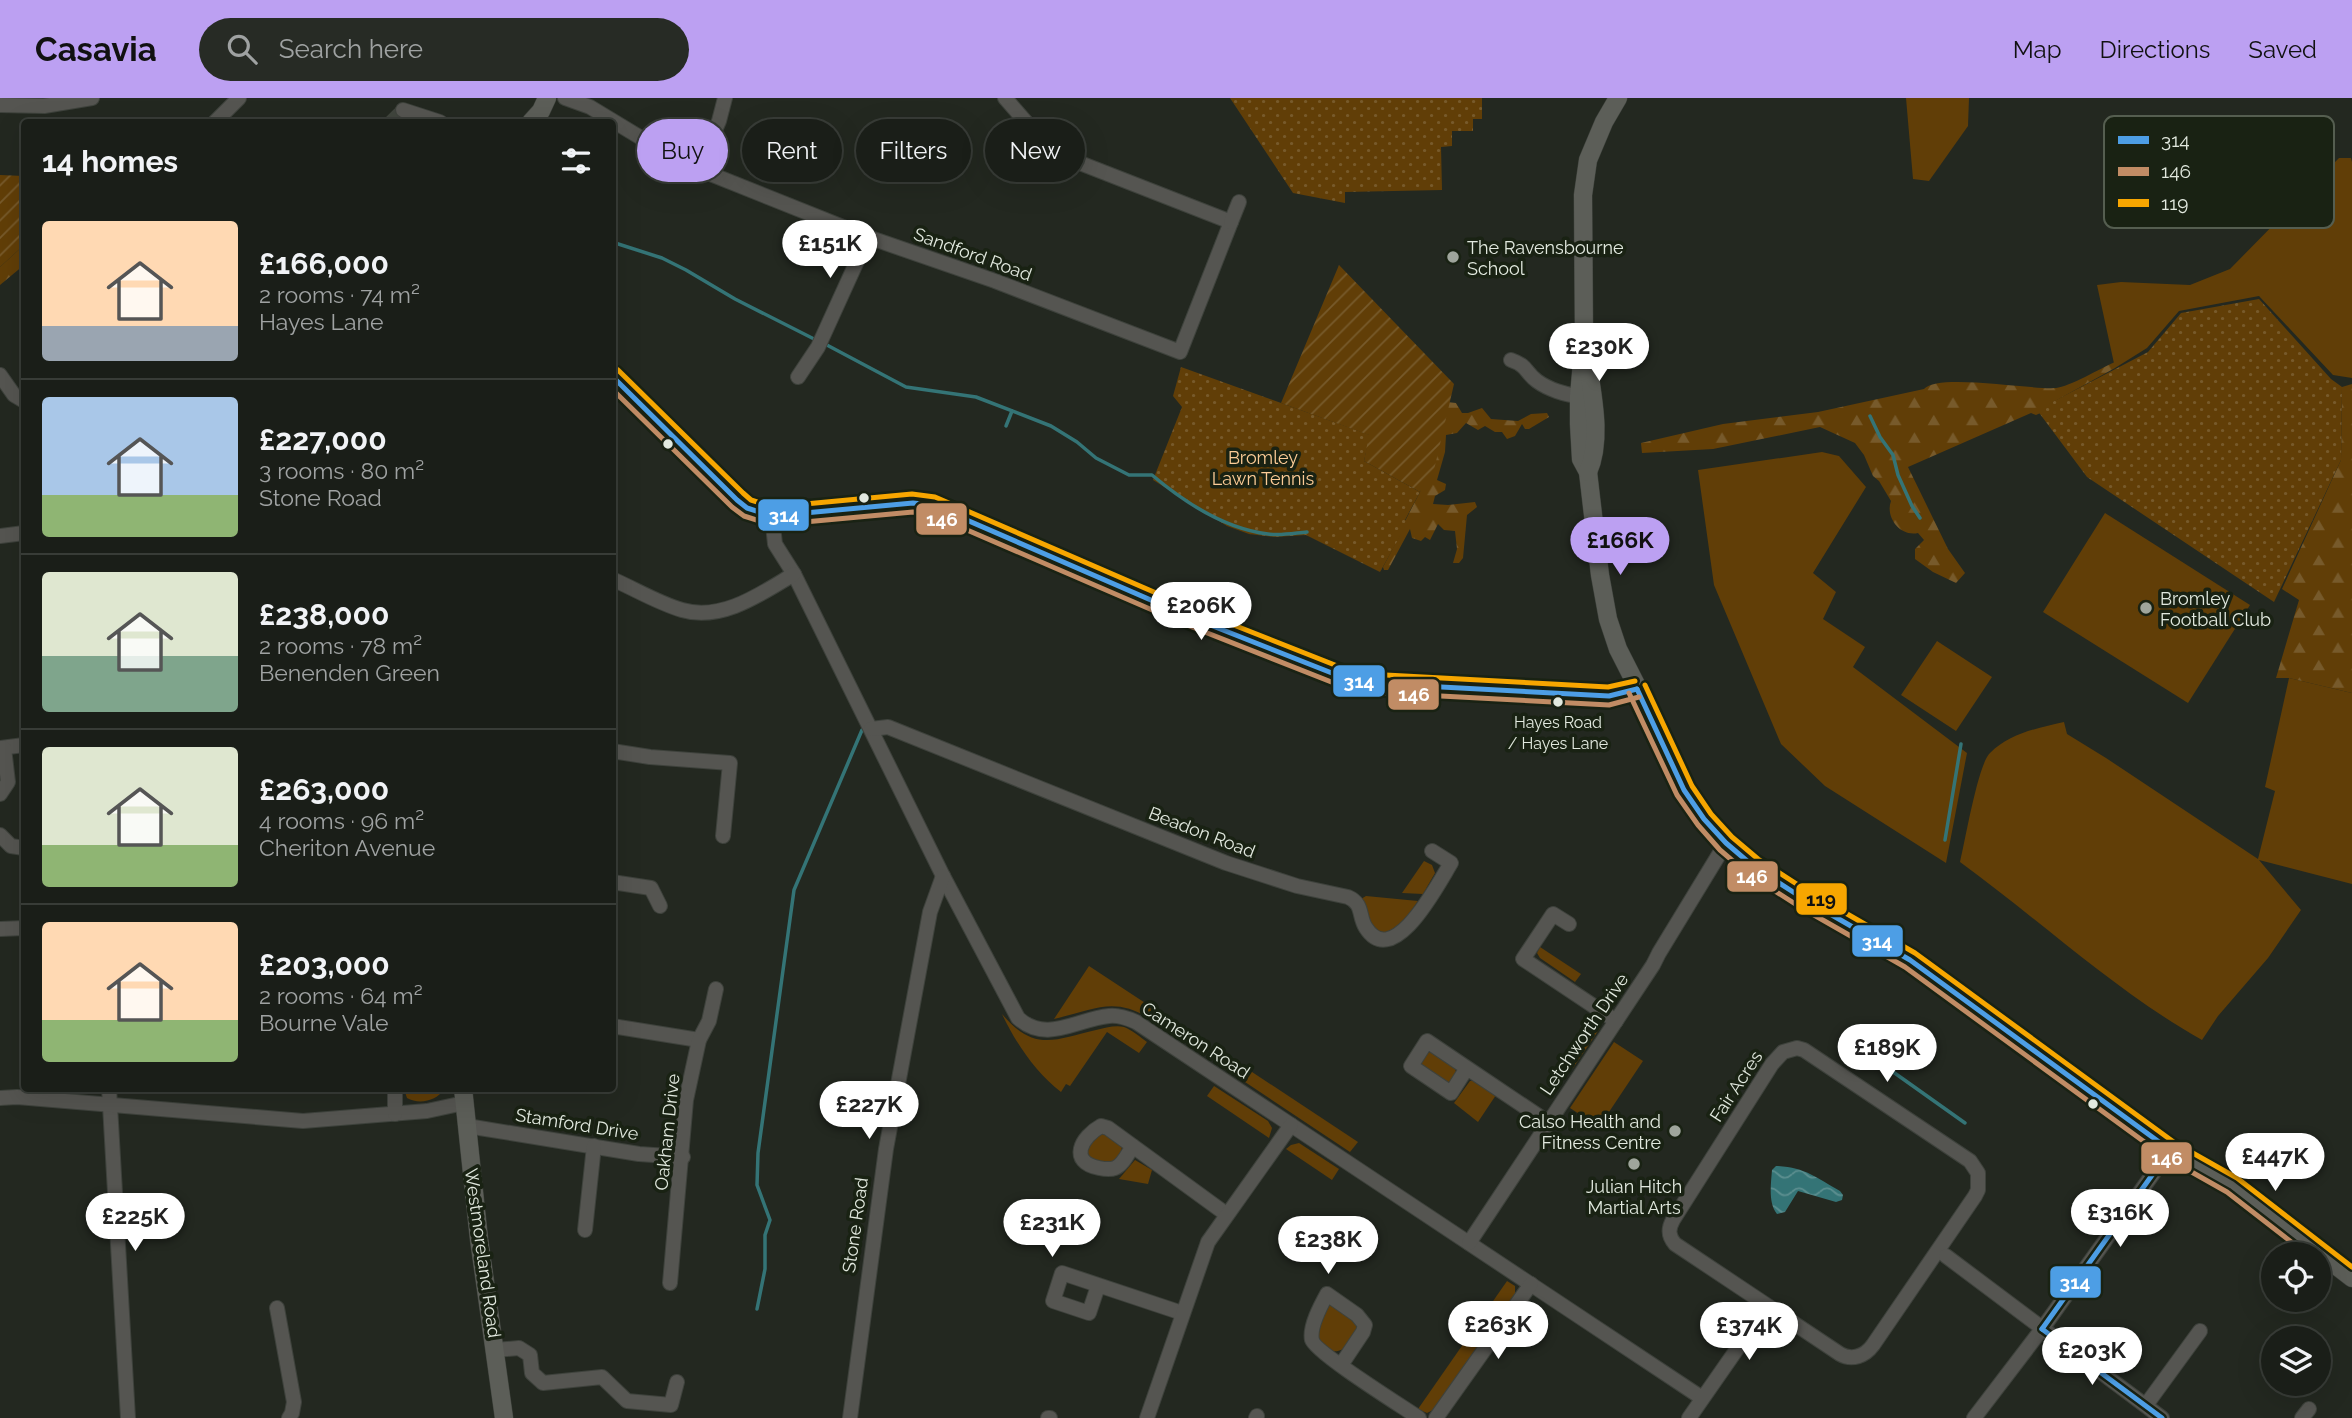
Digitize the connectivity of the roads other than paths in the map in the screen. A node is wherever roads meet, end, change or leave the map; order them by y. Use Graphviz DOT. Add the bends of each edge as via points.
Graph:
graph roads {
  1 [pos="92,98"];
  2 [pos="239,98"];
  3 [pos="547,98"];
  4 [pos="565,98"];
  5 [pos="725,98"];
  6 [pos="1005,98"];
  7 [pos="1618,98"];
  8 [pos="0,106"];
  9 [pos="403,110"];
  10 [pos="218,119"];
  11 [pos="431,119"];
  12 [pos="533,119"];
  13 [pos="610,119"];
  14 [pos="720,119"];
  15 [pos="616,123"];
  16 [pos="637,135"];
  17 [pos="728,181"];
  18 [pos="1239,202"];
  19 [pos="1231,222"];
  20 [pos="869,237"];
  21 [pos="1584,339"];
  22 [pos="1511,360"];
  23 [pos="0,374"];
  24 [pos="798,377"];
  25 [pos="616,380"];
  26 [pos="21,395"];
  27 [pos="1579,396"];
  28 [pos="1588,472"];
  29 [pos="772,516"];
  30 [pos="21,533"];
  31 [pos="0,536"];
  32 [pos="794,574"];
  33 [pos="616,581"];
  34 [pos="1637,689"];
  35 [pos="871,729"];
  36 [pos="21,745"];
  37 [pos="2,748"];
  38 [pos="616,752"];
  39 [pos="0,794"];
  40 [pos="0,835"];
  41 [pos="723,836"];
  42 [pos="1726,844"];
  43 [pos="21,848"];
  44 [pos="1432,851"];
  45 [pos="943,876"];
  46 [pos="616,883"];
  47 [pos="660,906"];
  48 [pos="1569,924"];
  49 [pos="21,928"];
  50 [pos="0,929"];
  51 [pos="716,989"];
  52 [pos="1616,1021"];
  53 [pos="616,1027"];
  54 [pos="699,1040"];
  55 [pos="1467,1068"];
  56 [pos="108,1092"];
  57 [pos="395,1092"];
  58 [pos="463,1096"];
  59 [pos="0,1098"];
  60 [pos="108,1104"];
  61 [pos="395,1114"];
  62 [pos="1549,1122"];
  63 [pos="1291,1125"];
  64 [pos="467,1126"];
  65 [pos="594,1146"];
  66 [pos="1133,1146"];
  67 [pos="2170,1150"];
  68 [pos="683,1157"];
  69 [pos="1226,1214"];
  70 [pos="585,1230"];
  71 [pos="1469,1243"];
  72 [pos="1946,1256"];
  73 [pos="2352,1278"];
  74 [pos="670,1283"];
  75 [pos="1531,1284"];
  76 [pos="1098,1286"];
  77 [pos="1767,1306"];
  78 [pos="277,1308"];
  79 [pos="1182,1313"];
  80 [pos="2042,1329"];
  81 [pos="2200,1331"];
  82 [pos="495,1350"];
  83 [pos="1341,1365"];
  84 [pos="677,1382"];
  85 [pos="1702,1398"];
  86 [pos="2146,1405"];
  87 [pos="128,1418"];
  88 [pos="289,1418"];
  89 [pos="504,1418"];
  90 [pos="850,1418"];
  91 [pos="1147,1418"];
  92 [pos="1419,1418"];
  93 [pos="1436,1418"];
  94 [pos="1689,1418"];
  95 [pos="1974,1418"];
  96 [pos="2162,1418"];
  1 -- 8 [label="street" via="44,106"];
  2 -- 10 [label="street"];
  3 -- 12 [label="main road"];
  4 -- 13 [label="street, Sandford Road"];
  5 -- 14 [label="street"];
  6 -- 19 [label="street" via="1046,145 1062,156"];
  7 -- 21 [label="main road" via="1586,168"];
  9 -- 11 [label="street"];
  15 -- 16 [label="street, Sandford Road"];
  17 -- 20 [label="street, Sandford Road"];
  18 -- 19 [label="street"];
  19 -- 20 [label="street, Sandford Road" via="1180,352"];
  20 -- 24 [label="street" via="820,342"];
  21 -- 27 [label="main road"];
  21 -- 28 [label="main road" via="1594,410 1594,457"];
  22 -- 27 [label="street" via="1535,380"];
  23 -- 26 [label="street"];
  25 -- 29 [label="main road" via="737,500"];
  27 -- 28 [label="main road" via="1581,459"];
  28 -- 34 [label="main road" via="1608,619"];
  29 -- 32 [label="street, Cameron Road" via="775,544"];
  29 -- 34 [label="main road" via="932,505 1190,617 1366,683 1609,696"];
  30 -- 31 [label="street"];
  32 -- 33 [label="street" via="738,605 713,612 684,611"];
  32 -- 35 [label="street, Cameron Road"];
  34 -- 42 [label="main road" via="1684,790"];
  35 -- 44 [label="street, Beadon Road" via="888,727 1226,863 1349,897 1360,907 1364,927 1377,937 1395,938 1405,932 1451,863"];
  35 -- 45 [label="street, Cameron Road"];
  36 -- 37 [label="street"];
  37 -- 39 [label="street" via="8,782"];
  38 -- 41 [label="street" via="730,763"];
  40 -- 43 [label="street" via="11,846"];
  42 -- 52 [label="street, Letchworth Drive"];
  42 -- 67 [label="main road" via="1804,899 1910,960"];
  45 -- 63 [label="street, Cameron Road" via="1024,1023 1057,1030 1109,1016 1136,1021"];
  45 -- 90 [label="street, Stone Road" via="930,912 886,1149"];
  46 -- 47 [label="street" via="651,888"];
  48 -- 52 [label="street" via="1553,914 1523,959"];
  49 -- 50 [label="street"];
  51 -- 54 [label="street, Oakham Drive"];
  52 -- 62 [label="street, Letchworth Drive"];
  53 -- 54 [label="street"];
  54 -- 68 [label="street, Oakham Drive" via="686,1100"];
  55 -- 62 [label="street"];
  56 -- 60 [label="street"];
  57 -- 61 [label="street"];
  58 -- 61 [label="street"];
  58 -- 64 [label="main road, Westmoreland Road"];
  59 -- 60 [label="street"];
  60 -- 61 [label="street" via="303,1121"];
  60 -- 87 [label="street"];
  62 -- 71 [label="street, Letchworth Drive"];
  63 -- 69 [label="street"];
  63 -- 71 [label="street, Cameron Road"];
  64 -- 65 [label="street, Stamford Drive"];
  64 -- 82 [label="main road, Westmoreland Road"];
  65 -- 68 [label="street, Stamford Drive"];
  65 -- 70 [label="street"];
  66 -- 69 [label="street"];
  67 -- 73 [label="main road" via="2232,1185"];
  67 -- 80 [label="street"];
  68 -- 74 [label="street, Oakham Drive"];
  69 -- 79 [label="street" via="1202,1253"];
  71 -- 75 [label="street, Cameron Road"];
  72 -- 80 [label="street"];
  75 -- 85 [label="street, Cameron Road"];
  75 -- 93 [label="street"];
  76 -- 79 [label="street"];
  77 -- 77 [label="street, Fair Acres" via="1675,1244 1669,1231 1772,1064 1789,1049 1804,1050 1970,1161 1978,1173 1978,1190 1865,1354 1844,1356"];
  77 -- 85 [label="street"];
  78 -- 88 [label="street" via="294,1402"];
  79 -- 91 [label="street"];
  80 -- 86 [label="street"];
  80 -- 95 [label="street"];
  81 -- 86 [label="street"];
  82 -- 84 [label="street" via="519,1348 530,1354 532,1373 543,1383 602,1377 627,1401 671,1405"];
  82 -- 89 [label="main road, Westmoreland Road"];
  83 -- 83 [label="street" via="1365,1325 1322,1290 1312,1343"];
  83 -- 92 [label="street"];
  85 -- 94 [label="street"];
  86 -- 96 [label="street"];
}
